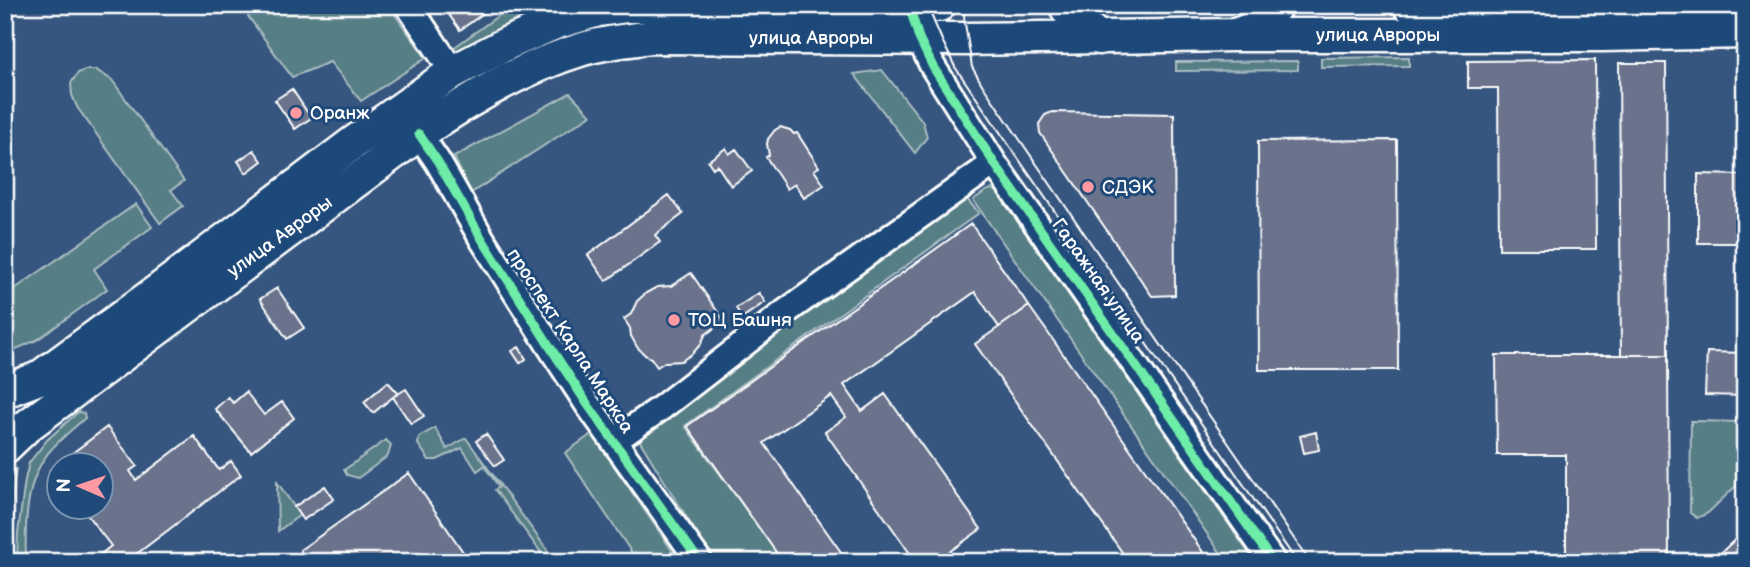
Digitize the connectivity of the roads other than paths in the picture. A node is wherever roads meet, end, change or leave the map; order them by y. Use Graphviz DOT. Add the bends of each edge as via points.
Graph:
graph roads {
  1 [pos="408,5"];
  2 [pos="1065,5"];
  3 [pos="1276,5"];
  4 [pos="1409,5"];
  5 [pos="598,8"];
  6 [pos="1745,9"];
  7 [pos="923,18"];
  8 [pos="1745,32"];
  9 [pos="1233,35"];
  10 [pos="1099,38"];
  11 [pos="453,72"];
  12 [pos="419,134"];
  13 [pos="994,163"];
  14 [pos="5,391"];
  15 [pos="614,441"];
  16 [pos="5,447"];
  17 [pos="700,562"];
  18 [pos="1273,562"];
  1 -- 11 [label="street"];
  2 -- 10 [label="main road"];
  3 -- 9 [label="main road" via="1259,25"];
  4 -- 6 [label="main road, улица Авроры"];
  5 -- 7 [label="main road, улица Авроры" via="677,5"];
  5 -- 11 [label="main road, улица Авроры" via="508,43"];
  7 -- 10 [label="main road, улица Авроры"];
  7 -- 12 [label="main road, улица Авроры" via="652,37 585,48 545,62 463,104"];
  7 -- 13 [label="street, Гаражная улица" via="933,67"];
  8 -- 9 [label="main road, улица Авроры"];
  9 -- 10 [label="main road, улица Авроры"];
  11 -- 14 [label="main road, улица Авроры" via="39,378"];
  12 -- 15 [label="street, проспект Карла Маркса"];
  12 -- 16 [label="main road, улица Авроры"];
  13 -- 15 [label="street"];
  13 -- 18 [label="street, Гаражная улица"];
  15 -- 17 [label="street, проспект Карла Маркса"];
}
